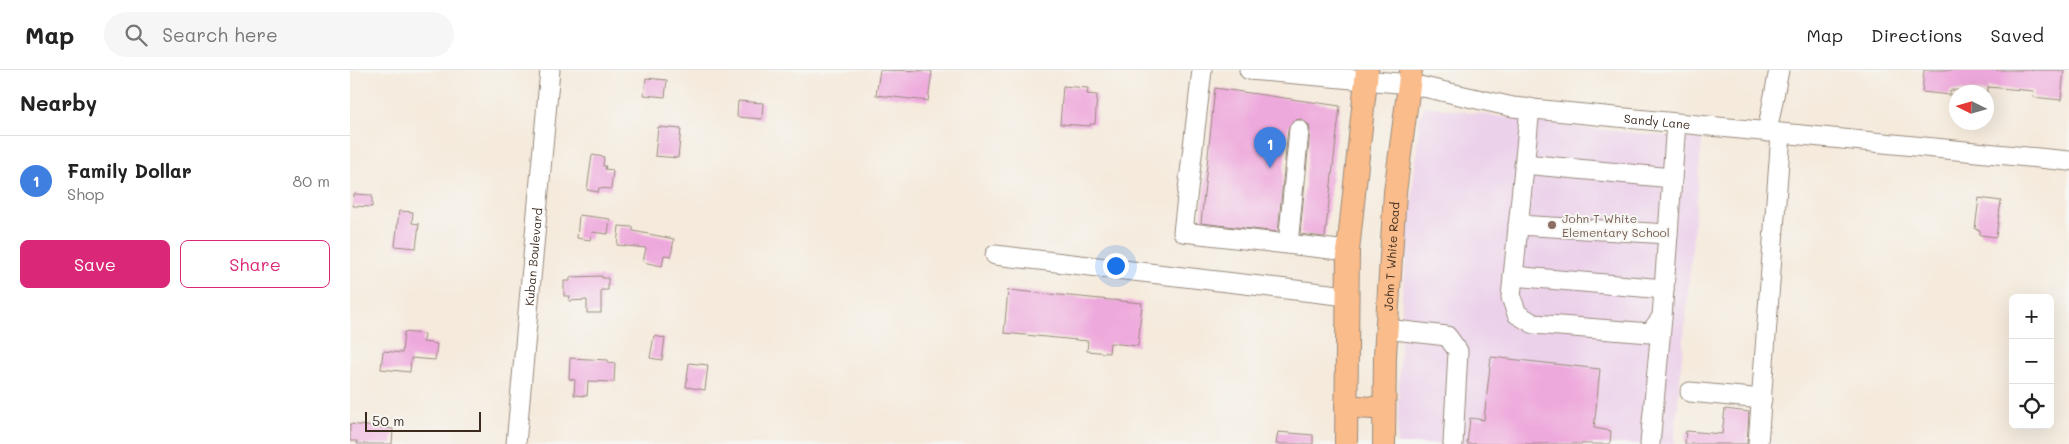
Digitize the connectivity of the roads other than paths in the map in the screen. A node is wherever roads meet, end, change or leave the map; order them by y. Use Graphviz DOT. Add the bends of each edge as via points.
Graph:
graph roads {
  1 [pos="550,70"];
  2 [pos="1202,70"];
  3 [pos="1249,70"];
  4 [pos="1779,70"];
  5 [pos="1305,72"];
  6 [pos="1367,74"];
  7 [pos="1411,77"];
  8 [pos="1530,108"];
  9 [pos="1676,123"];
  10 [pos="1299,130"];
  11 [pos="1774,133"];
  12 [pos="2069,161"];
  13 [pos="1524,164"];
  14 [pos="1672,178"];
  15 [pos="1518,225"];
  16 [pos="1668,234"];
  17 [pos="1288,244"];
  18 [pos="1348,251"];
  19 [pos="995,255"];
  20 [pos="1513,276"];
  21 [pos="1664,289"];
  22 [pos="1347,296"];
  23 [pos="1662,317"];
  24 [pos="1386,329"];
  25 [pos="1690,392"];
  26 [pos="1762,399"];
  27 [pos="1346,406"];
  28 [pos="1384,409"];
  29 [pos="516,444"];
  30 [pos="1346,444"];
  31 [pos="1384,444"];
  32 [pos="1453,444"];
  33 [pos="1650,444"];
  34 [pos="1758,444"];
  1 -- 29 [label="street, Kuban Boulevard"];
  2 -- 17 [label="street" via="1182,232"];
  3 -- 5 [label="street, Sandy Lane"];
  4 -- 11 [label="street"];
  5 -- 6 [label="street, Sandy Lane"];
  6 -- 7 [label="street, Sandy Lane"];
  6 -- 18 [label="main road"];
  7 -- 8 [label="street, Sandy Lane"];
  7 -- 24 [label="main road, John T White Road" via="1395,192"];
  8 -- 9 [label="street, Sandy Lane"];
  8 -- 13 [label="street"];
  9 -- 11 [label="street, Sandy Lane"];
  9 -- 14 [label="street"];
  10 -- 17 [label="street"];
  11 -- 12 [label="street, Sandy Lane"];
  11 -- 26 [label="street"];
  13 -- 14 [label="street"];
  13 -- 15 [label="street"];
  14 -- 16 [label="street"];
  15 -- 16 [label="street"];
  15 -- 20 [label="street"];
  16 -- 21 [label="street"];
  17 -- 18 [label="street"];
  18 -- 22 [label="main road"];
  19 -- 22 [label="street"];
  20 -- 21 [label="street"];
  20 -- 23 [label="street" via="1511,297 1517,314 1534,324 1650,333"];
  21 -- 23 [label="street"];
  22 -- 27 [label="main road"];
  23 -- 33 [label="street"];
  24 -- 28 [label="main road, John T White Road"];
  24 -- 32 [label="street" via="1447,336 1458,351"];
  25 -- 26 [label="street"];
  26 -- 34 [label="street"];
  27 -- 28 [label="main road"];
  27 -- 30 [label="main road"];
  28 -- 31 [label="main road, John T White Road"];
}
